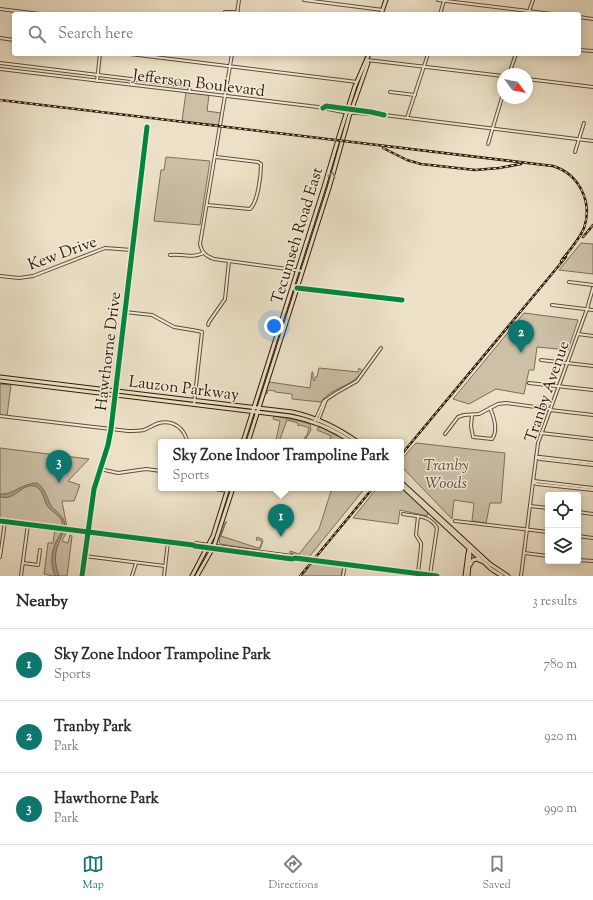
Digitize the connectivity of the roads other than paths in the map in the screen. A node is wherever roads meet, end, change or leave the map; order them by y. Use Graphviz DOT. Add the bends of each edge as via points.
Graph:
graph roads {
  1 [pos="239,0"];
  2 [pos="304,0"];
  3 [pos="386,0"];
  4 [pos="438,0"];
  5 [pos="444,0"];
  6 [pos="533,0"];
  7 [pos="0,9"];
  8 [pos="383,10"];
  9 [pos="19,12"];
  10 [pos="237,12"];
  11 [pos="441,12"];
  12 [pos="522,12"];
  13 [pos="529,12"];
  14 [pos="581,17"];
  15 [pos="593,19"];
  16 [pos="0,38"];
  17 [pos="12,40"];
  18 [pos="581,50"];
  19 [pos="593,51"];
  20 [pos="100,56"];
  21 [pos="150,56"];
  22 [pos="232,56"];
  23 [pos="368,56"];
  24 [pos="427,56"];
  25 [pos="515,56"];
  26 [pos="367,60"];
  27 [pos="0,63"];
  28 [pos="24,66"];
  29 [pos="231,66"];
  30 [pos="424,67"];
  31 [pos="511,68"];
  32 [pos="0,69"];
  33 [pos="23,72"];
  34 [pos="98,75"];
  35 [pos="497,75"];
  36 [pos="97,80"];
  37 [pos="533,80"];
  38 [pos="357,82"];
  39 [pos="168,84"];
  40 [pos="593,87"];
  41 [pos="168,89"];
  42 [pos="190,92"];
  43 [pos="390,92"];
  44 [pos="415,95"];
  45 [pos="225,96"];
  46 [pos="500,104"];
  47 [pos="349,111"];
  48 [pos="407,118"];
  49 [pos="584,122"];
  50 [pos="147,127"];
  51 [pos="493,128"];
  52 [pos="579,139"];
  53 [pos="593,141"];
  54 [pos="488,144"];
  55 [pos="575,152"];
  56 [pos="215,157"];
  57 [pos="207,205"];
  58 [pos="132,250"];
  59 [pos="203,253"];
  60 [pos="170,255"];
  61 [pos="229,261"];
  62 [pos="300,270"];
  63 [pos="0,276"];
  64 [pos="569,282"];
  65 [pos="593,286"];
  66 [pos="297,288"];
  67 [pos="402,300"];
  68 [pos="552,305"];
  69 [pos="587,309"];
  70 [pos="593,310"];
  71 [pos="125,312"];
  72 [pos="208,325"];
  73 [pos="578,334"];
  74 [pos="593,336"];
  75 [pos="381,348"];
  76 [pos="541,360"];
  77 [pos="567,363"];
  78 [pos="593,366"];
  79 [pos="0,377"];
  80 [pos="0,381"];
  81 [pos="529,383"];
  82 [pos="559,386"];
  83 [pos="593,390"];
  84 [pos="115,393"];
  85 [pos="195,400"];
  86 [pos="194,404"];
  87 [pos="254,407"];
  88 [pos="259,408"];
  89 [pos="490,408"];
  90 [pos="550,409"];
  91 [pos="253,411"];
  92 [pos="257,412"];
  93 [pos="472,415"];
  94 [pos="593,415"];
  95 [pos="0,416"];
  96 [pos="317,421"];
  97 [pos="111,429"];
  98 [pos="541,433"];
  99 [pos="445,434"];
  100 [pos="186,439"];
  101 [pos="244,439"];
  102 [pos="249,439"];
  103 [pos="348,439"];
  104 [pos="354,439"];
  105 [pos="593,439"];
  106 [pos="536,457"];
  107 [pos="593,464"];
  108 [pos="100,469"];
  109 [pos="158,471"];
  110 [pos="533,482"];
  111 [pos="404,485"];
  112 [pos="404,488"];
  113 [pos="593,489"];
  114 [pos="227,491"];
  115 [pos="232,491"];
  116 [pos="530,506"];
  117 [pos="545,508"];
  118 [pos="581,512"];
  119 [pos="403,514"];
  120 [pos="593,514"];
  121 [pos="418,516"];
  122 [pos="0,521"];
  123 [pos="455,521"];
  124 [pos="5,522"];
  125 [pos="28,524"];
  126 [pos="526,529"];
  127 [pos="88,532"];
  128 [pos="545,532"];
  129 [pos="581,536"];
  130 [pos="593,538"];
  131 [pos="168,542"];
  132 [pos="209,546"];
  133 [pos="213,547"];
  134 [pos="470,548"];
  135 [pos="40,550"];
  136 [pos="524,553"];
  137 [pos="84,556"];
  138 [pos="545,556"];
  139 [pos="0,557"];
  140 [pos="581,560"];
  141 [pos="484,562"];
  142 [pos="593,562"];
  143 [pos="23,563"];
  144 [pos="136,563"];
  145 [pos="344,564"];
  146 [pos="165,566"];
  147 [pos="469,566"];
  148 [pos="418,574"];
  149 [pos="430,575"];
  150 [pos="21,576"];
  151 [pos="82,576"];
  152 [pos="132,576"];
  153 [pos="164,576"];
  154 [pos="192,576"];
  155 [pos="197,576"];
  156 [pos="343,576"];
  157 [pos="437,576"];
  158 [pos="465,576"];
  159 [pos="468,576"];
  160 [pos="502,576"];
  161 [pos="508,576"];
  162 [pos="521,576"];
  1 -- 10 [label="street"];
  2 -- 8 [label="street"];
  3 -- 8 [label="main road"];
  4 -- 5 [label="street"];
  5 -- 11 [label="street"];
  5 -- 12 [label="street"];
  6 -- 13 [label="street"];
  7 -- 9 [label="street"];
  14 -- 15 [label="street"];
  16 -- 17 [label="street"];
  18 -- 19 [label="street"];
  20 -- 34 [label="street"];
  21 -- 29 [label="street"];
  22 -- 29 [label="street"];
  23 -- 26 [label="main road, Tecumseh Road East"];
  24 -- 30 [label="street"];
  25 -- 31 [label="street"];
  26 -- 30 [label="street"];
  26 -- 38 [label="main road, Tecumseh Road East"];
  26 -- 47 [label="main road, Tecumseh Road East"];
  27 -- 28 [label="street"];
  28 -- 33 [label="street"];
  28 -- 34 [label="street"];
  29 -- 38 [label="street"];
  29 -- 45 [label="street"];
  30 -- 35 [label="street"];
  30 -- 44 [label="street"];
  32 -- 33 [label="street, Jefferson Boulevard"];
  33 -- 36 [label="street, Jefferson Boulevard"];
  34 -- 36 [label="street"];
  34 -- 39 [label="street"];
  36 -- 41 [label="street, Jefferson Boulevard"];
  37 -- 40 [label="street"];
  38 -- 47 [label="main road, Tecumseh Road East"];
  39 -- 41 [label="street"];
  39 -- 42 [label="street" via="188,86"];
  41 -- 42 [label="street, Jefferson Boulevard"];
  42 -- 45 [label="street, Jefferson Boulevard"];
  43 -- 44 [label="street"];
  44 -- 48 [label="street"];
  45 -- 47 [label="street, Jefferson Boulevard" via="323,108 326,106"];
  45 -- 56 [label="street"];
  46 -- 51 [label="street"];
  47 -- 48 [label="street, Jefferson Boulevard"];
  47 -- 62 [label="main road, Tecumseh Road East" via="329,188"];
  48 -- 51 [label="street, Jefferson Boulevard"];
  49 -- 52 [label="street"];
  50 -- 58 [label="street, Hawthorne Drive"];
  51 -- 52 [label="street, Jefferson Boulevard"];
  51 -- 54 [label="street"];
  52 -- 53 [label="street, Jefferson Boulevard"];
  52 -- 55 [label="street"];
  56 -- 57 [label="street"];
  56 -- 57 [label="street" via="261,164 258,192 250,209"];
  57 -- 59 [label="street" via="200,244"];
  58 -- 63 [label="street, Kew Drive" via="105,248 33,276"];
  58 -- 71 [label="street, Hawthorne Drive"];
  59 -- 60 [label="street" via="197,256"];
  59 -- 61 [label="street" via="214,259"];
  61 -- 62 [label="street"];
  61 -- 72 [label="street" via="225,298"];
  62 -- 66 [label="main road, Tecumseh Road East"];
  62 -- 87 [label="main road, Tecumseh Road East"];
  64 -- 65 [label="street"];
  65 -- 69 [label="street, Tranby Avenue"];
  66 -- 67 [label="street"];
  66 -- 88 [label="main road, Tecumseh Road East"];
  68 -- 69 [label="street"];
  69 -- 70 [label="street"];
  69 -- 73 [label="street, Tranby Avenue"];
  71 -- 84 [label="street, Hawthorne Drive"];
  71 -- 85 [label="street" via="152,315 174,327 202,332"];
  73 -- 74 [label="street"];
  73 -- 77 [label="street, Tranby Avenue"];
  75 -- 96 [label="street" via="357,381 324,401"];
  76 -- 77 [label="street"];
  77 -- 78 [label="street"];
  77 -- 82 [label="street, Tranby Avenue"];
  79 -- 84 [label="main road, Lauzon Parkway"];
  80 -- 84 [label="main road, Lauzon Parkway"];
  81 -- 82 [label="street"];
  82 -- 83 [label="street"];
  82 -- 90 [label="street, Tranby Avenue"];
  84 -- 85 [label="main road, Lauzon Parkway"];
  84 -- 86 [label="main road, Lauzon Parkway"];
  84 -- 97 [label="street, Hawthorne Drive"];
  85 -- 86 [label="street"];
  85 -- 87 [label="main road, Lauzon Parkway"];
  86 -- 91 [label="main road, Lauzon Parkway"];
  87 -- 88 [label="main road, Lauzon Parkway"];
  87 -- 91 [label="main road, Tecumseh Road East"];
  88 -- 92 [label="main road, Tecumseh Road East"];
  88 -- 96 [label="main road, Lauzon Parkway" via="300,414"];
  89 -- 90 [label="street" via="506,404"];
  89 -- 93 [label="street"];
  89 -- 93 [label="street" via="495,423 492,440 473,437"];
  90 -- 94 [label="street"];
  90 -- 98 [label="street, Tranby Avenue"];
  91 -- 92 [label="main road, Lauzon Parkway"];
  91 -- 101 [label="main road, Tecumseh Road East"];
  92 -- 96 [label="main road, Lauzon Parkway"];
  92 -- 102 [label="main road, Tecumseh Road East"];
  93 -- 99 [label="street" via="464,414 458,417"];
  95 -- 97 [label="street"];
  96 -- 103 [label="main road, Lauzon Parkway"];
  96 -- 104 [label="main road, Lauzon Parkway"];
  97 -- 100 [label="street" via="136,431 159,423 173,423 183,431"];
  97 -- 108 [label="street, Hawthorne Drive"];
  98 -- 105 [label="street"];
  98 -- 106 [label="street, Tranby Avenue"];
  106 -- 107 [label="street"];
  106 -- 110 [label="street, Tranby Avenue"];
  108 -- 109 [label="street" via="118,473 146,469"];
  108 -- 127 [label="street, Hawthorne Drive" via="94,489"];
  110 -- 113 [label="street"];
  110 -- 116 [label="street, Tranby Avenue"];
  111 -- 134 [label="main road"];
  112 -- 134 [label="main road"];
  114 -- 132 [label="main road"];
  115 -- 133 [label="main road"];
  116 -- 117 [label="street"];
  116 -- 126 [label="street, Tranby Avenue"];
  118 -- 120 [label="street"];
  119 -- 121 [label="street"];
  121 -- 148 [label="street" via="416,535 421,543"];
  121 -- 149 [label="street" via="428,519 436,528"];
  122 -- 124 [label="street"];
  123 -- 126 [label="street"];
  124 -- 125 [label="street"];
  124 -- 139 [label="street"];
  125 -- 127 [label="street"];
  125 -- 143 [label="street"];
  126 -- 128 [label="street"];
  126 -- 136 [label="street, Tranby Avenue"];
  127 -- 131 [label="street"];
  127 -- 137 [label="street, Hawthorne Drive"];
  129 -- 130 [label="street"];
  131 -- 132 [label="street"];
  131 -- 146 [label="street"];
  132 -- 133 [label="street"];
  132 -- 154 [label="main road"];
  133 -- 145 [label="street"];
  133 -- 155 [label="main road"];
  134 -- 141 [label="main road"];
  134 -- 147 [label="main road"];
  134 -- 158 [label="main road"];
  134 -- 161 [label="main road"];
  135 -- 143 [label="street" via="38,565"];
  136 -- 138 [label="street"];
  136 -- 162 [label="street, Tranby Avenue"];
  137 -- 144 [label="street"];
  137 -- 151 [label="street, Hawthorne Drive"];
  140 -- 142 [label="street"];
  141 -- 147 [label="main road" via="476,559"];
  141 -- 160 [label="main road"];
  143 -- 150 [label="street"];
  144 -- 146 [label="street"];
  144 -- 152 [label="street"];
  145 -- 148 [label="street"];
  145 -- 156 [label="street"];
  146 -- 153 [label="street"];
  147 -- 159 [label="main road"];
  148 -- 149 [label="street"];
  149 -- 157 [label="street"];
}
